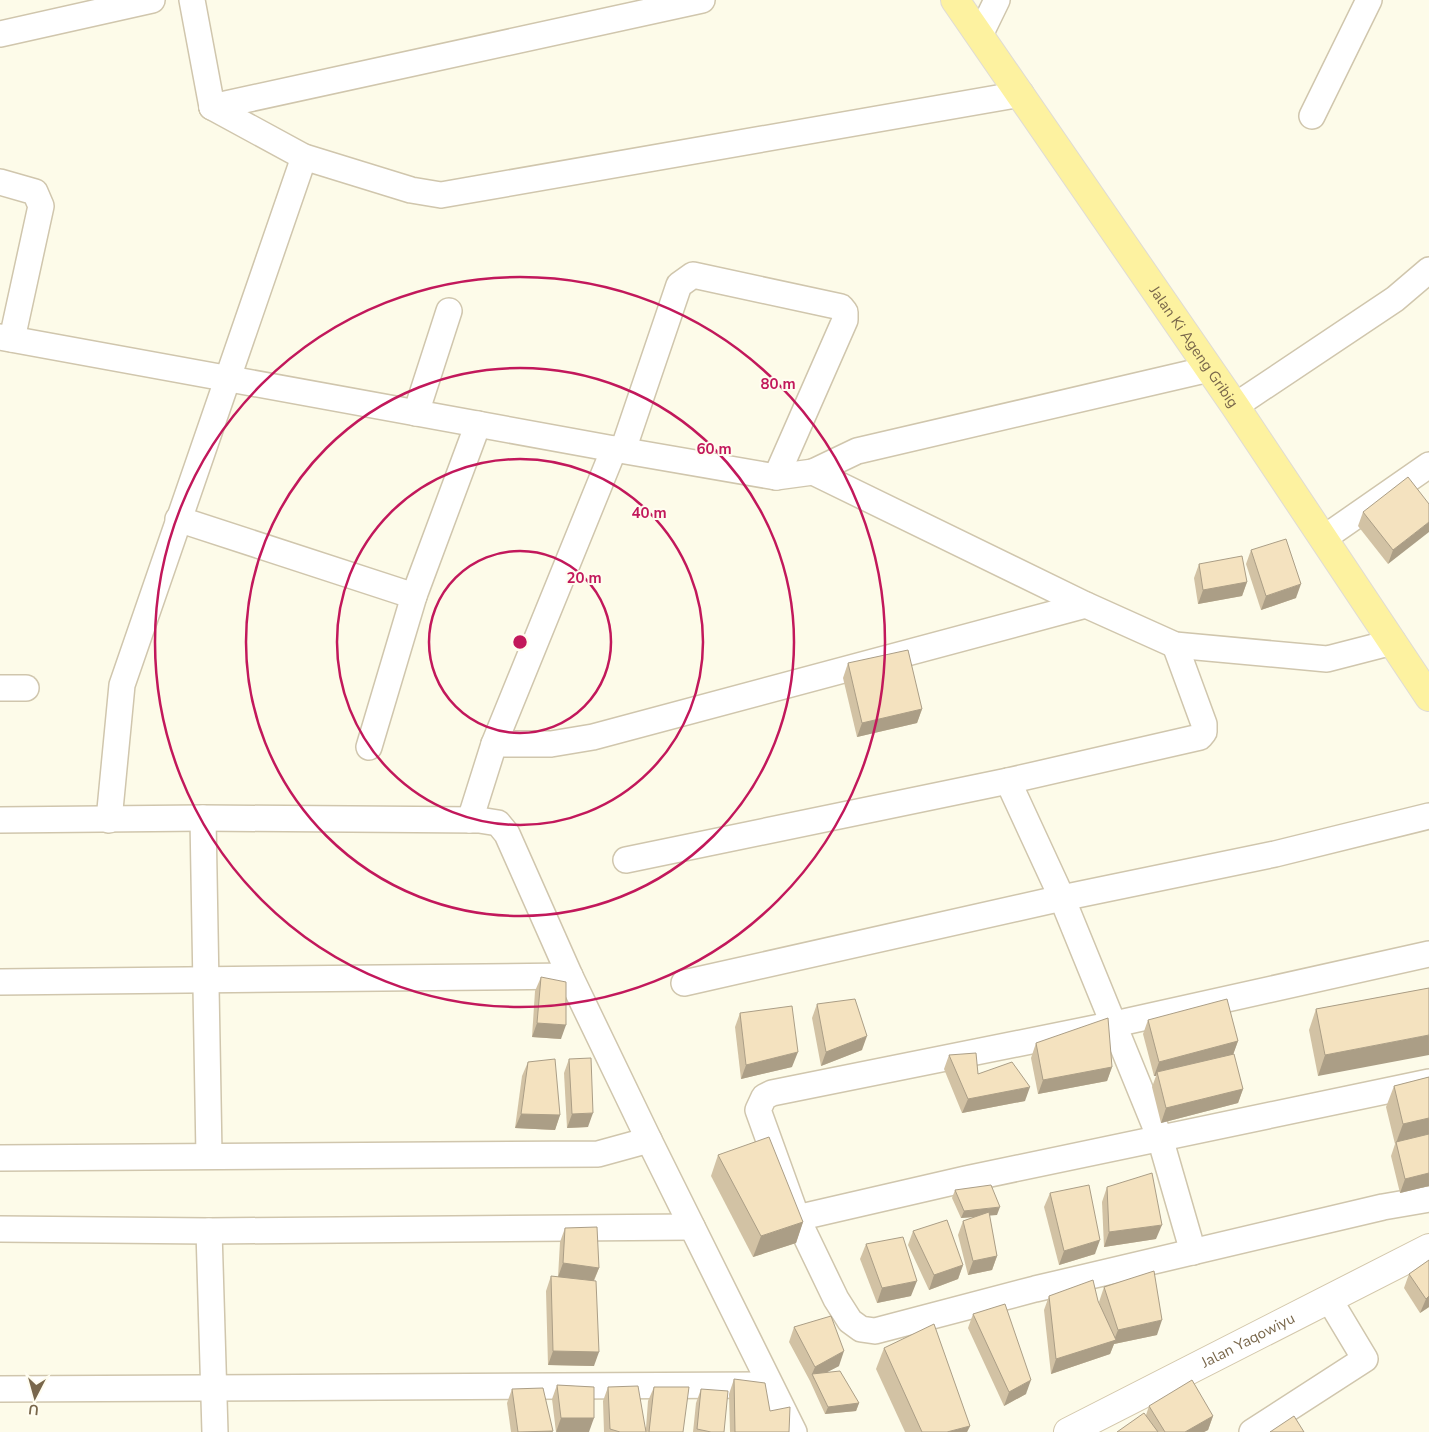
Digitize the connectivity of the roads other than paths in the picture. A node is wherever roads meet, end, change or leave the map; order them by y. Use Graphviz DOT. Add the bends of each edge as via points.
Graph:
graph roads {
  1 [pos="152,0"];
  2 [pos="192,0"];
  3 [pos="702,0"];
  4 [pos="955,0"];
  5 [pos="997,0"];
  6 [pos="1369,0"];
  7 [pos="0,34"];
  8 [pos="980,35"];
  9 [pos="1021,94"];
  10 [pos="212,107"];
  11 [pos="1312,116"];
  12 [pos="304,157"];
  13 [pos="0,182"];
  14 [pos="1429,270"];
  15 [pos="449,311"];
  16 [pos="6,338"];
  17 [pos="1209,369"];
  18 [pos="227,378"];
  19 [pos="1235,406"];
  20 [pos="416,413"];
  21 [pos="478,424"];
  22 [pos="618,450"];
  23 [pos="1429,465"];
  24 [pos="813,472"];
  25 [pos="776,477"];
  26 [pos="178,519"];
  27 [pos="1324,538"];
  28 [pos="414,596"];
  29 [pos="1086,605"];
  30 [pos="1392,642"];
  31 [pos="1175,645"];
  32 [pos="0,688"];
  33 [pos="26,688"];
  34 [pos="1429,697"];
  35 [pos="494,744"];
  36 [pos="369,747"];
  37 [pos="1008,781"];
  38 [pos="1429,816"];
  39 [pos="203,818"];
  40 [pos="0,820"];
  41 [pos="110,820"];
  42 [pos="470,820"];
  43 [pos="626,860"];
  44 [pos="1062,898"];
  45 [pos="1429,954"];
  46 [pos="570,976"];
  47 [pos="206,978"];
  48 [pos="0,982"];
  49 [pos="684,983"];
  50 [pos="1115,1024"];
  51 [pos="1429,1082"];
  52 [pos="1160,1138"];
  53 [pos="649,1140"];
  54 [pos="209,1155"];
  55 [pos="0,1158"];
  56 [pos="1429,1200"];
  57 [pos="797,1218"];
  58 [pos="692,1227"];
  59 [pos="0,1230"];
  60 [pos="209,1231"];
  61 [pos="1429,1248"];
  62 [pos="1193,1252"];
  63 [pos="1329,1299"];
  64 [pos="772,1384"];
  65 [pos="0,1389"];
  66 [pos="213,1389"];
  67 [pos="214,1432"];
  68 [pos="794,1432"];
  69 [pos="1068,1432"];
  70 [pos="1252,1432"];
  1 -- 7 [label="street"];
  2 -- 10 [label="street"];
  3 -- 10 [label="street"];
  4 -- 8 [label="main road, Jalan Ki Ageng Gribig"];
  5 -- 8 [label="street"];
  6 -- 11 [label="street"];
  8 -- 9 [label="main road, Jalan Ki Ageng Gribig"];
  9 -- 12 [label="street" via="441,195 411,190"];
  9 -- 17 [label="main road, Jalan Ki Ageng Gribig"];
  10 -- 12 [label="street"];
  12 -- 18 [label="street"];
  13 -- 16 [label="street" via="34,192 41,206"];
  14 -- 19 [label="street" via="1395,299"];
  15 -- 20 [label="street"];
  16 -- 18 [label="street"];
  17 -- 19 [label="main road, Jalan Ki Ageng Gribig"];
  17 -- 24 [label="street" via="857,451"];
  18 -- 20 [label="street"];
  18 -- 26 [label="street"];
  19 -- 27 [label="main road, Jalan Ki Ageng Gribig"];
  20 -- 21 [label="street"];
  21 -- 22 [label="street"];
  21 -- 28 [label="street"];
  22 -- 25 [label="street"];
  22 -- 25 [label="street" via="679,284 693,275 841,307 845,312 845,320"];
  22 -- 35 [label="street"];
  23 -- 27 [label="street"];
  24 -- 25 [label="street"];
  24 -- 29 [label="street"];
  26 -- 28 [label="street"];
  26 -- 41 [label="street" via="122,685"];
  27 -- 30 [label="main road, Jalan Ki Ageng Gribig"];
  28 -- 36 [label="street"];
  29 -- 31 [label="street"];
  29 -- 35 [label="street" via="594,737 551,744"];
  30 -- 31 [label="street" via="1327,659"];
  30 -- 34 [label="main road, Jalan Ki Ageng Gribig"];
  31 -- 37 [label="street" via="1204,724 1204,732 1200,736"];
  32 -- 33 [label="street"];
  35 -- 42 [label="street"];
  37 -- 43 [label="street"];
  37 -- 44 [label="street"];
  38 -- 44 [label="street" via="1276,854"];
  39 -- 41 [label="street"];
  39 -- 42 [label="street"];
  39 -- 47 [label="street"];
  40 -- 41 [label="street"];
  42 -- 46 [label="street" via="498,823 507,834"];
  44 -- 49 [label="street"];
  44 -- 50 [label="street"];
  45 -- 50 [label="street"];
  46 -- 47 [label="street"];
  46 -- 53 [label="street"];
  47 -- 48 [label="street"];
  47 -- 54 [label="street"];
  50 -- 52 [label="street"];
  50 -- 57 [label="street" via="764,1097 758,1117"];
  51 -- 52 [label="street"];
  52 -- 57 [label="street"];
  52 -- 62 [label="street"];
  53 -- 54 [label="street" via="598,1154"];
  53 -- 58 [label="street"];
  54 -- 55 [label="street"];
  56 -- 62 [label="street"];
  57 -- 62 [label="street" via="850,1321 861,1329 875,1331"];
  58 -- 60 [label="street"];
  58 -- 64 [label="street"];
  59 -- 60 [label="street"];
  60 -- 66 [label="street"];
  61 -- 63 [label="street, Jalan Yaqowiyu"];
  63 -- 69 [label="street, Jalan Yaqowiyu"];
  63 -- 70 [label="street" via="1365,1360"];
  64 -- 66 [label="street"];
  64 -- 68 [label="street"];
  65 -- 66 [label="street"];
  66 -- 67 [label="street"];
}
